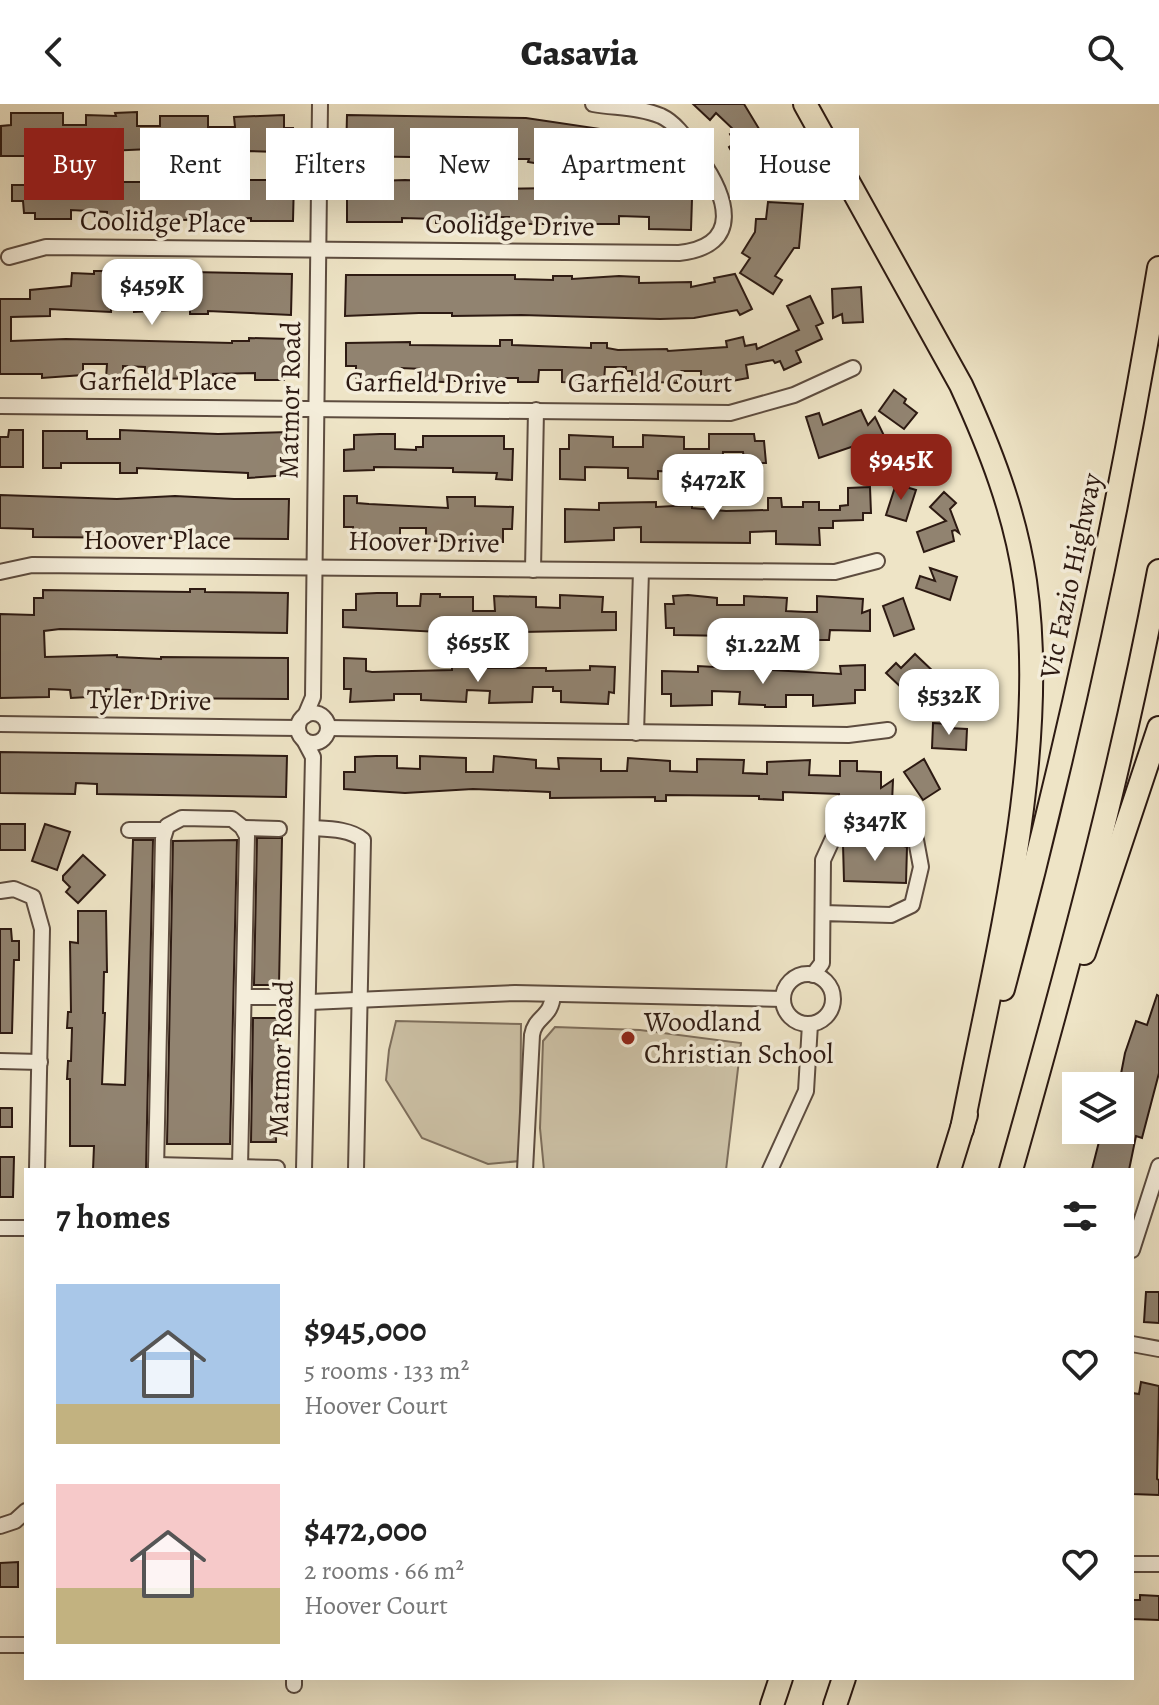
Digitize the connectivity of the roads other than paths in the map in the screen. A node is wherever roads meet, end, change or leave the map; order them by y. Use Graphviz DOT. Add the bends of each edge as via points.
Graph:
graph roads {
  1 [pos="320,104"];
  2 [pos="593,104"];
  3 [pos="805,104"];
  4 [pos="318,249"];
  5 [pos="9,257"];
  6 [pos="1159,268"];
  7 [pos="853,368"];
  8 [pos="0,406"];
  9 [pos="316,408"];
  10 [pos="536,410"];
  11 [pos="877,561"];
  12 [pos="315,567"];
  13 [pos="533,570"];
  14 [pos="641,571"];
  15 [pos="1159,571"];
  16 [pos="0,572"];
  17 [pos="313,697"];
  18 [pos="0,724"];
  19 [pos="303,728"];
  20 [pos="1159,728"];
  21 [pos="325,729"];
  22 [pos="888,730"];
  23 [pos="636,733"];
  24 [pos="313,757"];
  25 [pos="243,828"];
  26 [pos="312,828"];
  27 [pos="279,829"];
  28 [pos="129,830"];
  29 [pos="165,830"];
  30 [pos="0,891"];
  31 [pos="823,913"];
  32 [pos="813,975"];
  33 [pos="553,994"];
  34 [pos="244,997"];
  35 [pos="281,997"];
  36 [pos="783,999"];
  37 [pos="358,1001"];
  38 [pos="310,1002"];
  39 [pos="1057,1008"];
  40 [pos="810,1024"];
  41 [pos="0,1061"];
  42 [pos="40,1062"];
  43 [pos="962,1129"];
  44 [pos="1159,1166"];
  45 [pos="156,1167"];
  46 [pos="240,1167"];
  47 [pos="37,1168"];
  48 [pos="277,1168"];
  49 [pos="304,1168"];
  50 [pos="356,1168"];
  51 [pos="525,1168"];
  52 [pos="771,1168"];
  53 [pos="950,1168"];
  54 [pos="1012,1168"];
  55 [pos="1157,1182"];
  56 [pos="0,1228"];
  57 [pos="24,1228"];
  58 [pos="1134,1245"];
  59 [pos="1134,1344"];
  60 [pos="1159,1349"];
  61 [pos="21,1516"];
  62 [pos="0,1526"];
  63 [pos="1134,1564"];
  64 [pos="1159,1564"];
  65 [pos="0,1645"];
  66 [pos="24,1645"];
  67 [pos="780,1680"];
  68 [pos="843,1680"];
  69 [pos="772,1705"];
  70 [pos="835,1705"];
  1 -- 4 [label="street, Matmor Road"];
  2 -- 4 [label="street, Coolidge Drive" via="662,117 691,145 721,192 726,212 719,232 701,251"];
  3 -- 43 [label="highway" via="972,408 1002,481 1025,580 1031,666 1018,831"];
  4 -- 5 [label="street, Coolidge Place" via="46,247"];
  4 -- 9 [label="street, Matmor Road"];
  6 -- 43 [label="highway, Vic Fazio Highway" via="1101,588 1064,752"];
  7 -- 10 [label="street, Garfield Court" via="794,395 730,413"];
  8 -- 9 [label="street, Garfield Place"];
  9 -- 10 [label="street, Garfield Drive"];
  9 -- 12 [label="street, Matmor Road"];
  10 -- 13 [label="street, Hoover Drive"];
  11 -- 14 [label="street, Hoover Drive" via="835,572"];
  12 -- 13 [label="street, Hoover Drive"];
  12 -- 16 [label="street, Hoover Place" via="32,565"];
  12 -- 17 [label="street, Matmor Road"];
  13 -- 14 [label="street, Hoover Drive"];
  14 -- 23 [label="street"];
  15 -- 39 [label="highway"];
  17 -- 19 [label="street, Matmor Road"];
  17 -- 21 [label="street, Matmor Road"];
  18 -- 19 [label="street, Tyler Drive"];
  19 -- 21 [label="street" via="314,714"];
  19 -- 21 [label="street" via="313,743"];
  19 -- 24 [label="street, Matmor Road"];
  20 -- 39 [label="highway" via="1084,952"];
  21 -- 23 [label="street"];
  21 -- 24 [label="street, Matmor Road"];
  22 -- 23 [label="street" via="848,735"];
  24 -- 26 [label="street, Matmor Road"];
  25 -- 27 [label="street"];
  25 -- 29 [label="street" via="232,819 182,818"];
  25 -- 34 [label="street"];
  26 -- 37 [label="street" via="335,829 363,840"];
  26 -- 38 [label="street, Matmor Road"];
  28 -- 29 [label="street"];
  29 -- 45 [label="street"];
  30 -- 42 [label="street" via="14,889 33,897 42,929"];
  31 -- 31 [label="street" via="823,860 834,836 904,834 916,840 921,867 912,905 891,915"];
  31 -- 32 [label="street" via="822,963"];
  32 -- 36 [label="street" via="792,980"];
  32 -- 40 [label="street" via="828,984 833,1000 827,1015"];
  33 -- 36 [label="street"];
  33 -- 37 [label="street"];
  33 -- 51 [label="street" via="553,1007 533,1028"];
  34 -- 35 [label="street"];
  34 -- 46 [label="street"];
  36 -- 40 [label="street" via="789,1015"];
  37 -- 38 [label="street"];
  37 -- 50 [label="street"];
  38 -- 49 [label="street, Matmor Road"];
  39 -- 54 [label="highway"];
  40 -- 52 [label="street" via="806,1091"];
  41 -- 42 [label="street"];
  42 -- 47 [label="street"];
  43 -- 53 [label="highway, Vic Fazio Highway"];
  44 -- 55 [label="street"];
  45 -- 46 [label="street"];
  46 -- 48 [label="street"];
  55 -- 58 [label="street"];
  56 -- 57 [label="street"];
  59 -- 60 [label="street"];
  61 -- 62 [label="street"];
  63 -- 64 [label="street"];
  65 -- 66 [label="street"];
  67 -- 69 [label="highway"];
  68 -- 70 [label="highway"];
}
